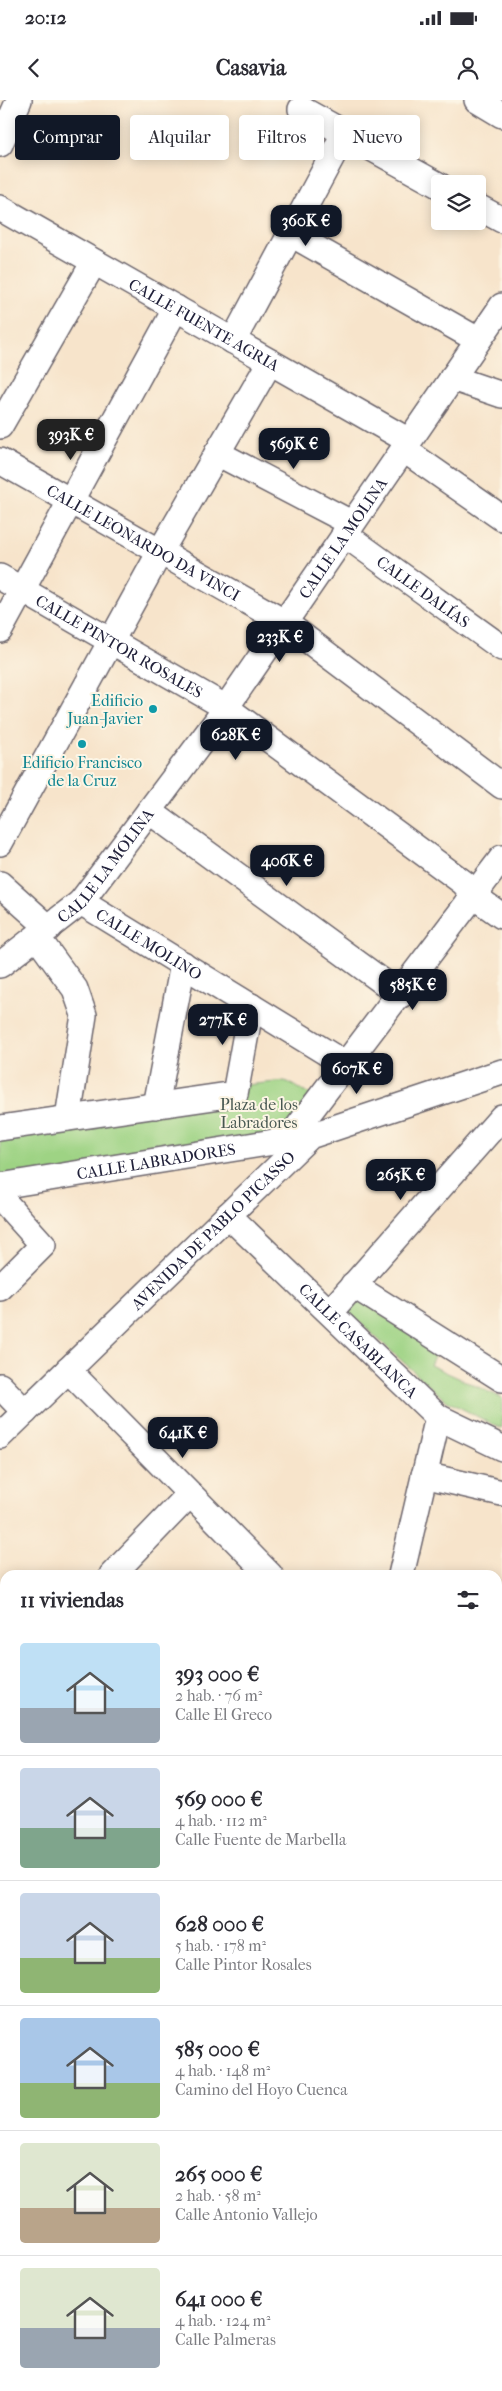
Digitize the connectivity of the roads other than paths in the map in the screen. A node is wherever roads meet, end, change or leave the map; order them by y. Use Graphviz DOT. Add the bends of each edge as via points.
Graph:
graph roads {
  1 [pos="19,100"];
  2 [pos="477,100"];
  3 [pos="301,109"];
  4 [pos="502,114"];
  5 [pos="334,128"];
  6 [pos="0,144"];
  7 [pos="334,153"];
  8 [pos="392,160"];
  9 [pos="431,181"];
  10 [pos="0,208"];
  11 [pos="486,211"];
  12 [pos="502,220"];
  13 [pos="290,234"];
  14 [pos="94,262"];
  15 [pos="502,306"];
  16 [pos="176,308"];
  17 [pos="478,340"];
  18 [pos="233,341"];
  19 [pos="270,362"];
  20 [pos="452,378"];
  21 [pos="502,395"];
  22 [pos="0,426"];
  23 [pos="406,445"];
  24 [pos="217,453"];
  25 [pos="0,461"];
  26 [pos="72,502"];
  27 [pos="502,518"];
  28 [pos="348,528"];
  29 [pos="160,552"];
  30 [pos="9,591"];
  31 [pos="284,622"];
  32 [pos="0,630"];
  33 [pos="108,647"];
  34 [pos="502,648"];
  35 [pos="221,714"];
  36 [pos="502,786"];
  37 [pos="149,811"];
  38 [pos="0,843"];
  39 [pos="502,858"];
  40 [pos="0,884"];
  41 [pos="474,897"];
  42 [pos="81,902"];
  43 [pos="502,916"];
  44 [pos="43,932"];
  45 [pos="183,964"];
  46 [pos="0,965"];
  47 [pos="400,995"];
  48 [pos="251,1006"];
  49 [pos="345,1064"];
  50 [pos="499,1074"];
  51 [pos="330,1085"];
  52 [pos="156,1106"];
  53 [pos="502,1117"];
  54 [pos="68,1118"];
  55 [pos="348,1123"];
  56 [pos="0,1128"];
  57 [pos="300,1137"];
  58 [pos="0,1186"];
  59 [pos="0,1197"];
  60 [pos="228,1215"];
  61 [pos="353,1285"];
  62 [pos="0,1288"];
  63 [pos="330,1312"];
  64 [pos="68,1370"];
  65 [pos="502,1379"];
  66 [pos="0,1386"];
  67 [pos="25,1412"];
  68 [pos="438,1417"];
  69 [pos="0,1436"];
  70 [pos="502,1448"];
  71 [pos="424,1475"];
  72 [pos="502,1493"];
  73 [pos="190,1494"];
  74 [pos="117,1570"];
  75 [pos="265,1570"];
  76 [pos="402,1570"];
  1 -- 6 [label="street"];
  2 -- 4 [label="street"];
  3 -- 5 [label="street"];
  7 -- 13 [label="street"];
  8 -- 9 [label="street"];
  10 -- 14 [label="street, CALLE FUENTE AGRIA"];
  11 -- 12 [label="street"];
  13 -- 17 [label="street"];
  13 -- 18 [label="street"];
  14 -- 16 [label="street, CALLE FUENTE AGRIA"];
  14 -- 22 [label="street"];
  15 -- 17 [label="street, CALLE LA MOLINA"];
  16 -- 18 [label="street, CALLE FUENTE AGRIA"];
  16 -- 26 [label="street"];
  17 -- 20 [label="street, CALLE LA MOLINA"];
  18 -- 19 [label="street, CALLE FUENTE AGRIA"];
  19 -- 23 [label="street, CALLE FUENTE AGRIA"];
  19 -- 24 [label="street"];
  20 -- 21 [label="street"];
  20 -- 23 [label="street, CALLE LA MOLINA"];
  23 -- 27 [label="street, CALLE FUENTE AGRIA"];
  23 -- 28 [label="street, CALLE LA MOLINA"];
  24 -- 28 [label="street, CALLE DALÍAS"];
  24 -- 29 [label="street"];
  25 -- 26 [label="street, CALLE LEONARDO DA VINCI"];
  26 -- 29 [label="street, CALLE LEONARDO DA VINCI"];
  26 -- 30 [label="street"];
  28 -- 31 [label="street, CALLE LA MOLINA"];
  28 -- 34 [label="street, CALLE DALÍAS"];
  29 -- 31 [label="street, CALLE LEONARDO DA VINCI"];
  29 -- 33 [label="street"];
  30 -- 32 [label="street"];
  30 -- 33 [label="street, CALLE PINTOR ROSALES"];
  31 -- 35 [label="street, CALLE LA MOLINA"];
  31 -- 36 [label="street, CALLE LEONARDO DA VINCI"];
  33 -- 35 [label="street, CALLE PINTOR ROSALES"];
  33 -- 38 [label="street"];
  35 -- 37 [label="street, CALLE LA MOLINA"];
  35 -- 41 [label="street, CALLE PINTOR ROSALES" via="454,895"];
  37 -- 42 [label="street, CALLE LA MOLINA"];
  37 -- 47 [label="street"];
  39 -- 41 [label="street"];
  40 -- 44 [label="street"];
  41 -- 43 [label="street, CALLE PINTOR ROSALES"];
  41 -- 47 [label="street"];
  42 -- 44 [label="street, CALLE LA MOLINA"];
  42 -- 45 [label="street, CALLE MOLINO"];
  44 -- 46 [label="street, CALLE LA MOLINA"];
  44 -- 54 [label="street" via="75,989 84,1015"];
  45 -- 48 [label="street, CALLE MOLINO"];
  45 -- 52 [label="street"];
  47 -- 49 [label="street"];
  48 -- 49 [label="street, CALLE MOLINO"];
  48 -- 52 [label="street" via="235,1094"];
  49 -- 51 [label="street"];
  50 -- 55 [label="street, AVENIDA DE PABLO PICASSO"];
  51 -- 55 [label="street"];
  51 -- 57 [label="street"];
  52 -- 54 [label="street"];
  53 -- 61 [label="street"];
  54 -- 56 [label="street"];
  55 -- 57 [label="street, AVENIDA DE PABLO PICASSO"];
  57 -- 58 [label="street, CALLE LABRADORES"];
  57 -- 60 [label="street, AVENIDA DE PABLO PICASSO"];
  59 -- 62 [label="street" via="43,1245"];
  60 -- 63 [label="street, CALLE CASABLANCA"];
  60 -- 64 [label="street, AVENIDA DE PABLO PICASSO"];
  61 -- 63 [label="street"];
  61 -- 65 [label="street"];
  63 -- 68 [label="street, CALLE CASABLANCA"];
  64 -- 67 [label="street, AVENIDA DE PABLO PICASSO"];
  64 -- 73 [label="street"];
  66 -- 67 [label="street"];
  67 -- 69 [label="street, AVENIDA DE PABLO PICASSO"];
  68 -- 70 [label="street, CALLE CASABLANCA"];
  68 -- 71 [label="street"];
  71 -- 72 [label="street"];
  71 -- 76 [label="street"];
  73 -- 74 [label="street"];
  73 -- 75 [label="street"];
}
